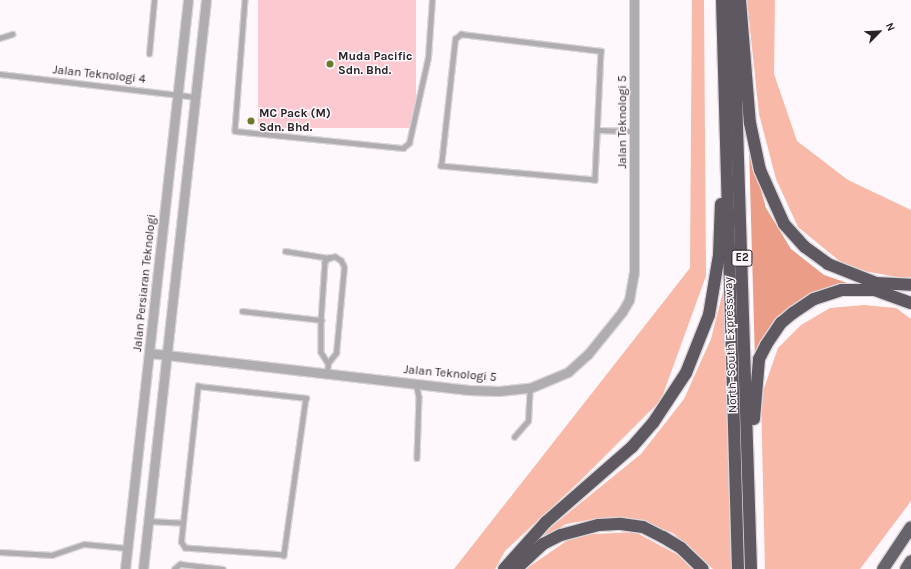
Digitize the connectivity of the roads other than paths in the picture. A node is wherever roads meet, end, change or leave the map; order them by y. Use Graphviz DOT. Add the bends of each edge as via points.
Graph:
graph roads {
  1 [pos="154,0"];
  2 [pos="188,0"];
  3 [pos="206,0"];
  4 [pos="245,0"];
  5 [pos="432,0"];
  6 [pos="634,0"];
  7 [pos="722,0"];
  8 [pos="732,0"];
  9 [pos="740,0"];
  10 [pos="12,34"];
  11 [pos="0,38"];
  12 [pos="149,54"];
  13 [pos="0,74"];
  14 [pos="178,94"];
  15 [pos="196,97"];
  16 [pos="598,130"];
  17 [pos="636,131"];
  18 [pos="726,137"];
  19 [pos="285,251"];
  20 [pos="329,258"];
  21 [pos="911,285"];
  22 [pos="911,303"];
  23 [pos="242,311"];
  24 [pos="321,320"];
  25 [pos="149,353"];
  26 [pos="166,355"];
  27 [pos="328,368"];
  28 [pos="416,383"];
  29 [pos="530,388"];
  30 [pos="514,437"];
  31 [pos="417,458"];
  32 [pos="750,516"];
  33 [pos="148,521"];
  34 [pos="183,523"];
  35 [pos="911,527"];
  36 [pos="126,548"];
  37 [pos="0,552"];
  38 [pos="911,561"];
  39 [pos="125,569"];
  40 [pos="143,569"];
  41 [pos="174,569"];
  42 [pos="223,569"];
  43 [pos="504,569"];
  44 [pos="516,569"];
  45 [pos="703,569"];
  46 [pos="738,569"];
  47 [pos="751,569"];
  48 [pos="883,569"];
  49 [pos="906,569"];
  1 -- 12 [label="lane"];
  2 -- 14 [label="street, Jalan Persiaran Teknologi"];
  3 -- 15 [label="street"];
  4 -- 5 [label="lane" via="235,131 403,148 409,143 428,57"];
  6 -- 17 [label="street, Jalan Teknologi 5"];
  7 -- 18 [label="highway, North–South Expressway / E2"];
  8 -- 32 [label="highway, North–South Expressway / E2"];
  9 -- 21 [label="highway" via="752,131 760,170 784,224 805,247 828,264 876,283"];
  10 -- 11 [label="lane"];
  13 -- 14 [label="lane, Jalan Teknologi 4"];
  14 -- 15 [label="lane, Jalan Teknologi 4"];
  14 -- 25 [label="street, Jalan Persiaran Teknologi"];
  15 -- 26 [label="street"];
  16 -- 16 [label="lane" via="597,176 593,181 443,168 440,162 455,37 461,34 599,50 602,56"];
  16 -- 17 [label="lane"];
  17 -- 29 [label="street, Jalan Teknologi 5" via="634,272 629,300 616,322 577,364 557,378"];
  18 -- 43 [label="highway" via="719,255 709,316 686,373 653,423 632,447 546,522"];
  18 -- 46 [label="highway, North–South Expressway / E2"];
  19 -- 20 [label="lane"];
  20 -- 24 [label="lane" via="325,262"];
  20 -- 27 [label="lane" via="341,260 344,267 336,353"];
  22 -- 32 [label="highway" via="875,290 842,290 814,299 781,323 766,344 756,374"];
  23 -- 24 [label="lane"];
  24 -- 27 [label="lane" via="321,352"];
  25 -- 26 [label="street, Jalan Teknologi 5"];
  25 -- 36 [label="street, Jalan Persiaran Teknologi"];
  26 -- 27 [label="street, Jalan Teknologi 5"];
  26 -- 33 [label="street"];
  27 -- 28 [label="street, Jalan Teknologi 5"];
  28 -- 29 [label="street, Jalan Teknologi 5" via="499,391"];
  28 -- 31 [label="lane" via="419,397"];
  29 -- 30 [label="lane" via="528,421"];
  32 -- 47 [label="highway, North–South Expressway / E2"];
  33 -- 34 [label="lane"];
  33 -- 40 [label="street"];
  34 -- 34 [label="lane" via="198,386 306,398 284,555 184,548 181,542"];
  35 -- 48 [label="highway"];
  36 -- 37 [label="lane" via="84,544 52,556"];
  36 -- 39 [label="street, Jalan Persiaran Teknologi"];
  38 -- 49 [label="highway"];
  41 -- 42 [label="lane" via="180,564"];
  44 -- 45 [label="highway" via="542,544 561,535 599,525 621,524 643,527 663,537 681,548"];
}
